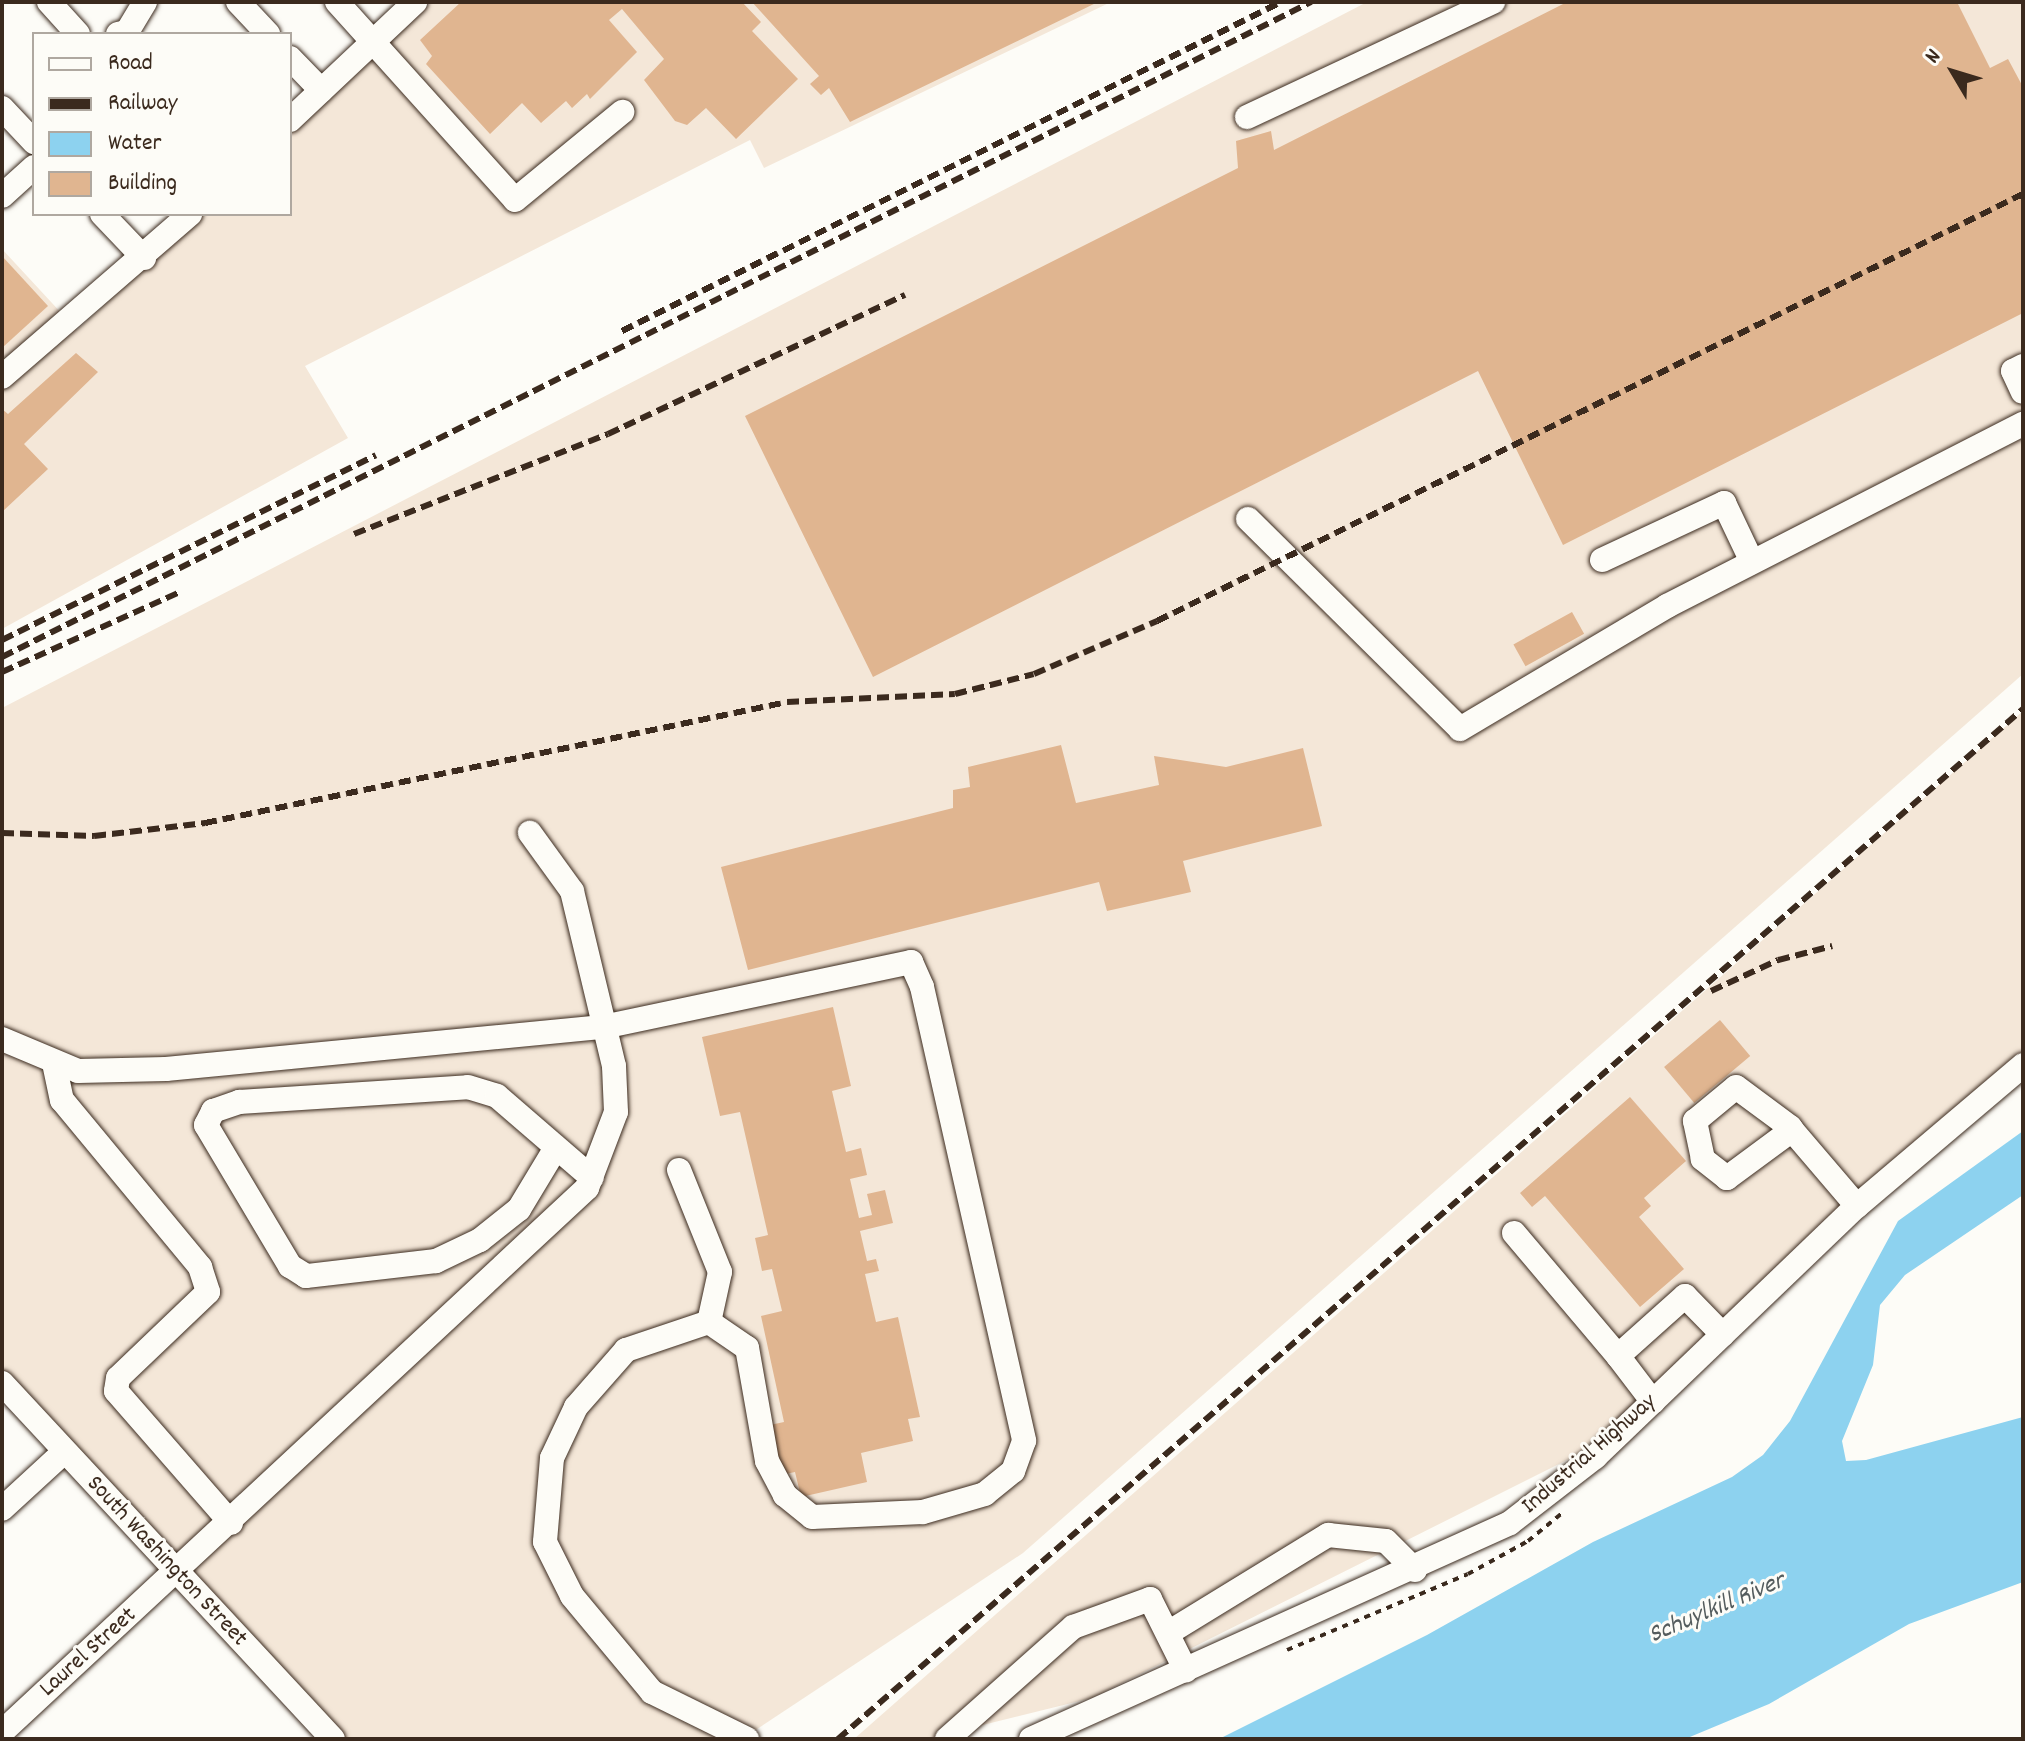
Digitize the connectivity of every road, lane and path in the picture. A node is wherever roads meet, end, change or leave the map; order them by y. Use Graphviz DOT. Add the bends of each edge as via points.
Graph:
graph roads {
  1 [pos="49,2"];
  2 [pos="145,2"];
  3 [pos="238,2"];
  4 [pos="337,2"];
  5 [pos="415,2"];
  6 [pos="1493,2"];
  7 [pos="76,32"];
  8 [pos="126,32"];
  9 [pos="266,32"];
  10 [pos="373,41"];
  11 [pos="292,60"];
  12 [pos="321,90"];
  13 [pos="622,112"];
  14 [pos="1247,117"];
  15 [pos="5,118"];
  16 [pos="292,118"];
  17 [pos="32,140"];
  18 [pos="32,169"];
  19 [pos="2,196"];
  20 [pos="104,216"];
  21 [pos="188,216"];
  22 [pos="144,258"];
  23 [pos="2023,366"];
  24 [pos="2,377"];
  25 [pos="2023,392"];
  26 [pos="2023,424"];
  27 [pos="1248,519"];
  28 [pos="1602,560"];
  29 [pos="1752,562"];
  30 [pos="530,833"];
  31 [pos="603,1027"];
  32 [pos="2,1039"];
  33 [pos="54,1063"];
  34 [pos="2023,1065"];
  35 [pos="1792,1130"];
  36 [pos="554,1151"];
  37 [pos="679,1170"];
  38 [pos="592,1178"];
  39 [pos="1857,1206"];
  40 [pos="1514,1233"];
  41 [pos="709,1322"];
  42 [pos="1723,1335"];
  43 [pos="1618,1356"];
  44 [pos="2,1383"];
  45 [pos="1653,1402"];
  46 [pos="64,1452"];
  47 [pos="2,1509"];
  48 [pos="231,1523"];
  49 [pos="1415,1570"];
  50 [pos="175,1575"];
  51 [pos="1168,1633"];
  52 [pos="1186,1671"];
  53 [pos="2,1732"];
  54 [pos="333,1739"];
  55 [pos="747,1739"];
  56 [pos="947,1739"];
  57 [pos="1031,1739"];
  1 -- 7 [label="street"];
  2 -- 8 [label="street"];
  3 -- 9 [label="street"];
  4 -- 10 [label="street"];
  5 -- 10 [label="street"];
  6 -- 14 [label="street"];
  10 -- 12 [label="street"];
  10 -- 13 [label="street" via="515,200"];
  11 -- 12 [label="street"];
  12 -- 16 [label="street"];
  15 -- 17 [label="street"];
  18 -- 19 [label="street"];
  20 -- 22 [label="street"];
  21 -- 22 [label="street"];
  22 -- 24 [label="street"];
  23 -- 25 [label="street" via="2013,371"];
  26 -- 29 [label="street"];
  27 -- 29 [label="street" via="1460,729"];
  28 -- 29 [label="street" via="1724,503"];
  30 -- 31 [label="street" via="572,891"];
  31 -- 33 [label="street" via="166,1069 78,1071"];
  31 -- 38 [label="street" via="614,1066 616,1112"];
  31 -- 41 [label="street" via="911,962 922,987 1024,1441 1013,1471 985,1494 923,1512 812,1517 785,1495 767,1461 747,1348"];
  32 -- 33 [label="street"];
  33 -- 48 [label="street" via="62,1100 200,1267 208,1292 118,1378 116,1391"];
  34 -- 39 [label="street, Industrial Highway"];
  35 -- 39 [label="street"];
  36 -- 36 [label="street" via="497,1096 468,1087 239,1102 213,1111 206,1125 290,1266 306,1276 436,1261 480,1240 519,1209"];
  36 -- 38 [label="street"];
  37 -- 41 [label="street" via="720,1272"];
  38 -- 48 [label="street, Laurel Street"];
  39 -- 42 [label="street, Industrial Highway"];
  40 -- 43 [label="street"];
  41 -- 55 [label="street" via="626,1350 576,1407 552,1458 545,1542 572,1596 652,1692"];
  42 -- 43 [label="street" via="1685,1296"];
  42 -- 45 [label="street, Industrial Highway"];
  43 -- 45 [label="street"];
  44 -- 46 [label="street, South Washington Street"];
  45 -- 49 [label="street, Industrial Highway" via="1595,1457 1510,1523"];
  46 -- 47 [label="street"];
  46 -- 50 [label="street, South Washington Street"];
  48 -- 50 [label="street, Laurel Street"];
  49 -- 51 [label="street" via="1386,1541 1328,1535"];
  49 -- 52 [label="street, Industrial Highway"];
  50 -- 53 [label="street, Laurel Street"];
  50 -- 54 [label="street, South Washington Street"];
  51 -- 52 [label="street"];
  51 -- 56 [label="street" via="1150,1599 1073,1627"];
  52 -- 57 [label="street, Industrial Highway"];
}
